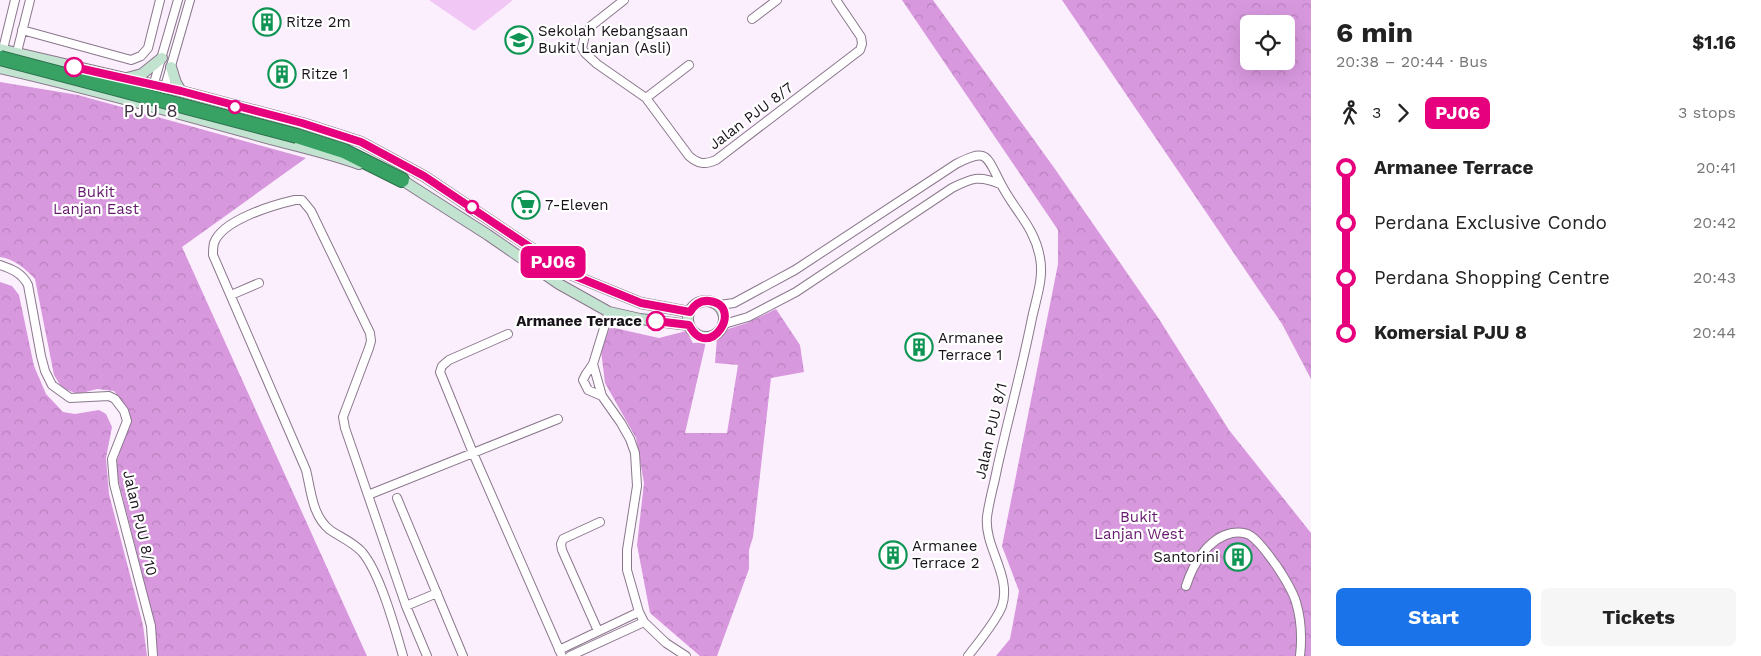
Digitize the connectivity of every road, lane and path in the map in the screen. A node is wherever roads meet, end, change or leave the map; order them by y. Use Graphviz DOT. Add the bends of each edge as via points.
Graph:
graph roads {
  1 [pos="15,0"];
  2 [pos="30,0"];
  3 [pos="160,0"];
  4 [pos="178,0"];
  5 [pos="190,0"];
  6 [pos="624,0"];
  7 [pos="777,0"];
  8 [pos="836,0"];
  9 [pos="752,19"];
  10 [pos="4,27"];
  11 [pos="22,30"];
  12 [pos="1,52"];
  13 [pos="17,52"];
  14 [pos="162,58"];
  15 [pos="689,65"];
  16 [pos="171,67"];
  17 [pos="0,68"];
  18 [pos="121,78"];
  19 [pos="154,86"];
  20 [pos="165,87"];
  21 [pos="181,91"];
  22 [pos="646,98"];
  23 [pos="147,106"];
  24 [pos="159,108"];
  25 [pos="942,173"];
  26 [pos="402,180"];
  27 [pos="1000,184"];
  28 [pos="952,188"];
  29 [pos="496,223"];
  30 [pos="488,235"];
  31 [pos="0,265"];
  32 [pos="259,283"];
  33 [pos="231,295"];
  34 [pos="719,305"];
  35 [pos="609,312"];
  36 [pos="690,312"];
  37 [pos="724,324"];
  38 [pos="689,325"];
  39 [pos="508,334"];
  40 [pos="593,364"];
  41 [pos="602,396"];
  42 [pos="558,419"];
  43 [pos="473,453"];
  44 [pos="368,495"];
  45 [pos="397,498"];
  46 [pos="600,522"];
  47 [pos="1186,586"];
  48 [pos="437,594"];
  49 [pos="406,606"];
  50 [pos="639,612"];
  51 [pos="644,622"];
  52 [pos="598,631"];
  53 [pos="560,653"];
  54 [pos="153,656"];
  55 [pos="403,656"];
  56 [pos="427,656"];
  57 [pos="463,656"];
  58 [pos="570,656"];
  59 [pos="686,656"];
  60 [pos="968,656"];
  61 [pos="1300,656"];
  1 -- 10 [label="street"];
  2 -- 11 [label="street"];
  3 -- 11 [label="street" via="148,48 132,60"];
  4 -- 14 [label="street"];
  5 -- 16 [label="street"];
  6 -- 22 [label="street, Jalan PJU 8/7" via="590,26 582,48 596,64"];
  7 -- 9 [label="street"];
  8 -- 22 [label="street, Jalan PJU 8/7" via="861,37 860,50 716,160 708,164 695,161"];
  10 -- 12 [label="street"];
  11 -- 13 [label="street"];
  12 -- 13 [label="main road"];
  12 -- 26 [label="highway, bridge" via="344,151"];
  13 -- 18 [label="main road"];
  14 -- 18 [label="main road" via="142,74"];
  14 -- 19 [label="street"];
  15 -- 22 [label="street"];
  16 -- 20 [label="street"];
  16 -- 21 [label="main road"];
  17 -- 23 [label="main road"];
  18 -- 19 [label="main road"];
  19 -- 20 [label="main road"];
  19 -- 23 [label="street"];
  20 -- 21 [label="main road"];
  20 -- 24 [label="street"];
  21 -- 29 [label="main road" via="361,142 424,176"];
  23 -- 24 [label="main road"];
  24 -- 26 [label="main road" via="302,146"];
  25 -- 27 [label="street, Jalan PJU 8/1" via="972,156 981,155 993,168"];
  25 -- 28 [label="street"];
  25 -- 34 [label="street, Jalan PJU 8/1" via="795,270 734,303"];
  26 -- 30 [label="main road"];
  27 -- 28 [label="street" via="977,178"];
  27 -- 60 [label="street, Jalan PJU 8/1" via="1030,230 1037,245 1042,271 987,518 987,531 1003,580 1002,606"];
  28 -- 37 [label="street" via="796,292 748,317"];
  29 -- 30 [label="main road"];
  29 -- 36 [label="main road" via="570,274 641,303"];
  30 -- 35 [label="main road" via="559,284"];
  31 -- 54 [label="street, Jalan PJU 8/10" via="25,278 41,356 52,385 70,398 109,396 124,411 126,421 112,459 114,484 151,626"];
  32 -- 33 [label="street"];
  33 -- 44 [label="street" via="213,255 216,238 236,221 286,202 302,200 311,211 370,333 369,348 343,417"];
  33 -- 55 [label="street" via="306,470 319,516 329,529 362,552 370,565"];
  34 -- 36 [label="main road" via="706,300 693,306"];
  34 -- 37 [label="main road" via="724,314"];
  35 -- 38 [label="main road"];
  35 -- 40 [label="street"];
  36 -- 38 [label="main road"];
  37 -- 38 [label="main road" via="718,334 707,338 696,334"];
  39 -- 43 [label="street" via="449,360 440,372"];
  40 -- 41 [label="street"];
  40 -- 41 [label="street" via="583,380 588,390"];
  41 -- 50 [label="street" via="621,423 635,453 637,486 627,570"];
  42 -- 43 [label="street"];
  43 -- 44 [label="street"];
  43 -- 53 [label="street"];
  44 -- 49 [label="street"];
  45 -- 48 [label="street"];
  46 -- 52 [label="street" via="563,538 561,544"];
  47 -- 61 [label="street" via="1201,555 1216,540 1235,533 1250,535 1292,590 1299,617"];
  48 -- 49 [label="street"];
  48 -- 57 [label="street"];
  49 -- 56 [label="street"];
  50 -- 51 [label="street"];
  50 -- 52 [label="street"];
  51 -- 58 [label="street"];
  51 -- 59 [label="street"];
  52 -- 53 [label="street"];
}
